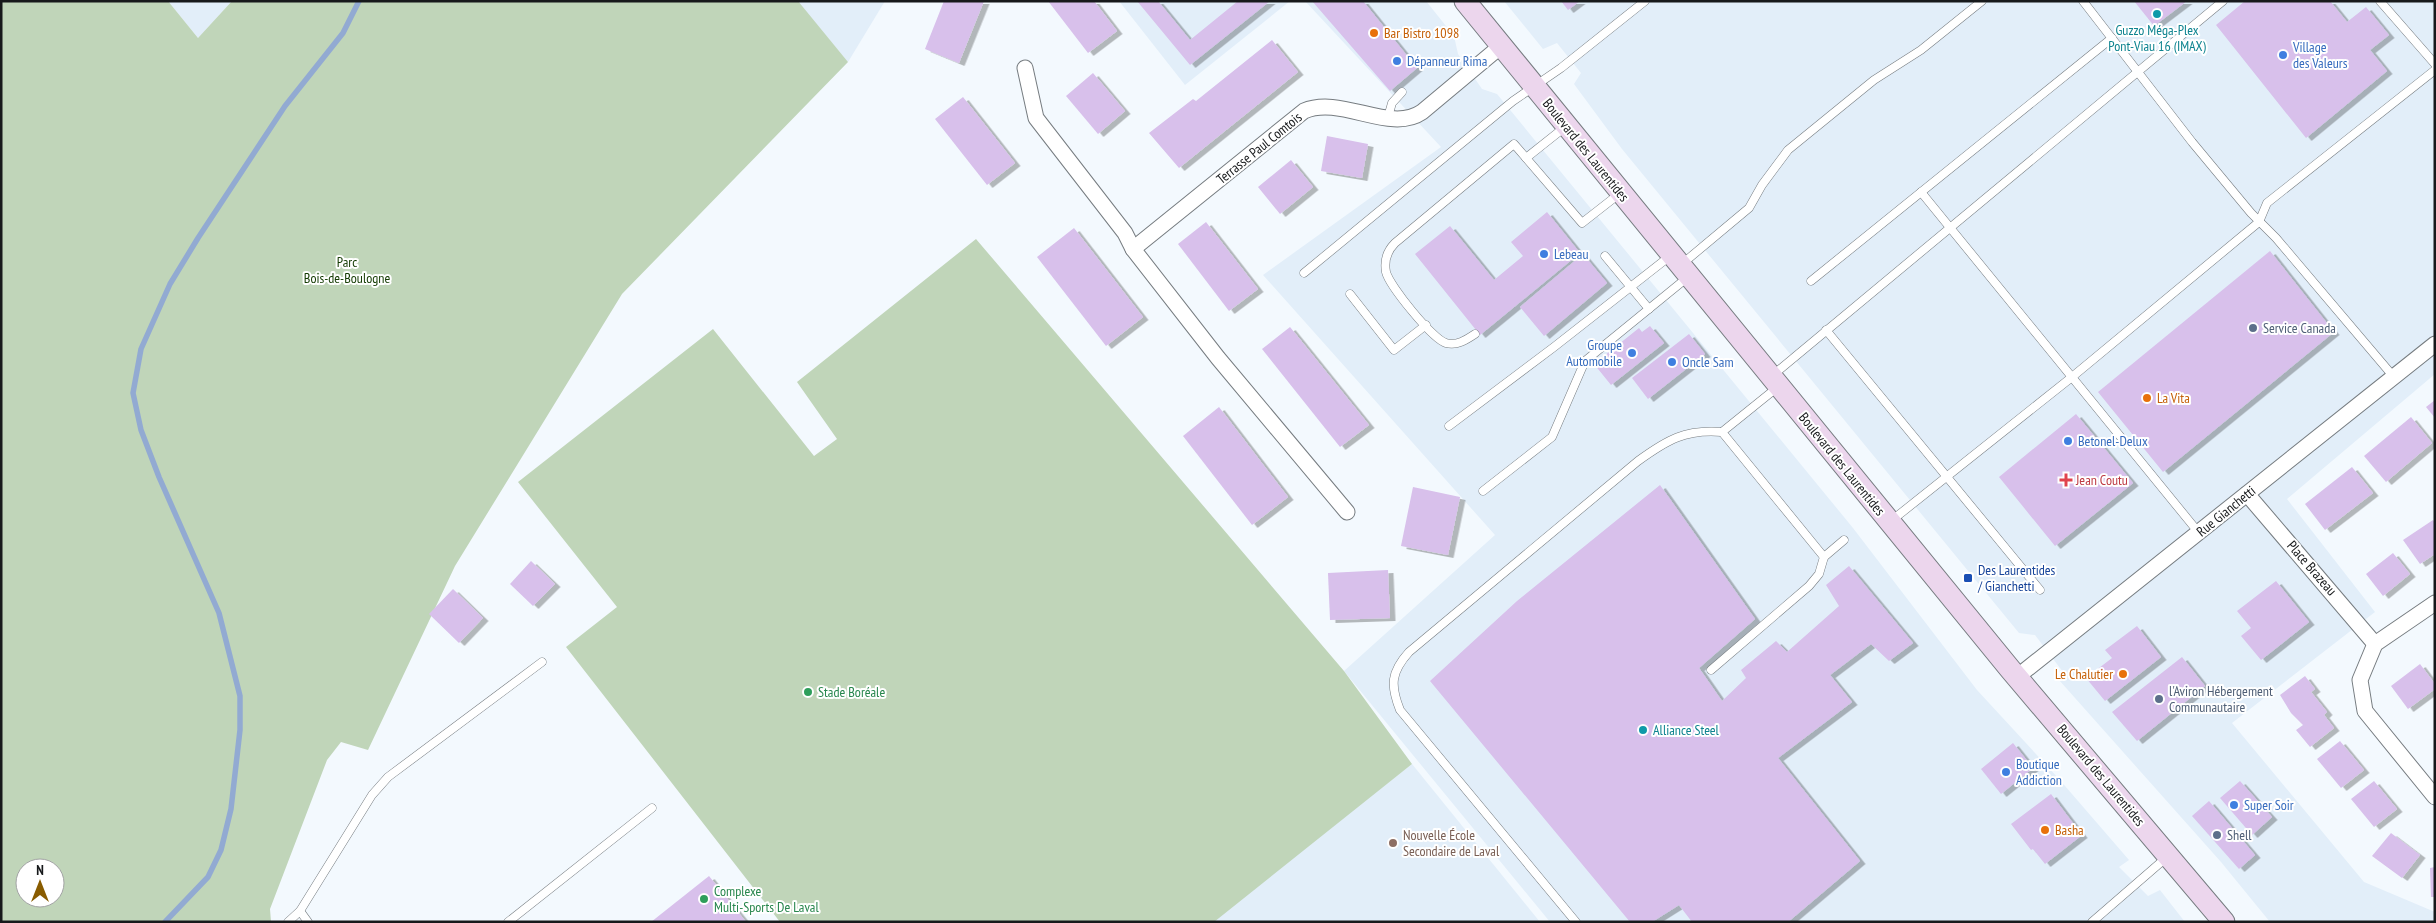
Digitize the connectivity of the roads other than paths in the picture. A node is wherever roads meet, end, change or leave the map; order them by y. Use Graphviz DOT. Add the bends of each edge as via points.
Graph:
graph roads {
  1 [pos="1465,1"];
  2 [pos="1645,1"];
  3 [pos="1982,1"];
  4 [pos="2083,1"];
  5 [pos="2223,1"];
  6 [pos="2380,1"];
  7 [pos="2112,38"];
  8 [pos="1501,46"];
  9 [pos="2435,64"];
  10 [pos="1025,68"];
  11 [pos="2435,70"];
  12 [pos="2137,72"];
  13 [pos="1534,86"];
  14 [pos="1402,92"];
  15 [pos="1388,117"];
  16 [pos="1566,126"];
  17 [pos="1526,158"];
  18 [pos="1621,192"];
  19 [pos="1921,192"];
  20 [pos="2259,222"];
  21 [pos="1950,227"];
  22 [pos="1133,248"];
  23 [pos="1605,256"];
  24 [pos="1680,265"];
  25 [pos="1304,274"];
  26 [pos="1811,281"];
  27 [pos="1630,287"];
  28 [pos="1350,294"];
  29 [pos="1649,309"];
  30 [pos="1426,325"];
  31 [pos="1826,330"];
  32 [pos="1475,334"];
  33 [pos="2435,344"];
  34 [pos="2393,376"];
  35 [pos="2072,377"];
  36 [pos="1775,381"];
  37 [pos="1449,426"];
  38 [pos="1722,432"];
  39 [pos="1946,476"];
  40 [pos="1483,491"];
  41 [pos="2247,494"];
  42 [pos="1347,512"];
  43 [pos="1889,522"];
  44 [pos="2199,533"];
  45 [pos="1844,540"];
  46 [pos="1824,557"];
  47 [pos="2040,590"];
  48 [pos="2435,603"];
  49 [pos="2375,644"];
  50 [pos="542,662"];
  51 [pos="1711,670"];
  52 [pos="2017,677"];
  53 [pos="2435,797"];
  54 [pos="652,808"];
  55 [pos="2169,856"];
  56 [pos="300,911"];
  57 [pos="2091,921"];
  58 [pos="288,922"];
  59 [pos="308,922"];
  60 [pos="508,922"];
  61 [pos="1576,922"];
  62 [pos="2224,922"];
  1 -- 8 [label="main road, Boulevard des Laurentides"];
  2 -- 13 [label="lane"];
  3 -- 24 [label="lane" via="1921,50 1874,80 1788,150 1749,208"];
  4 -- 7 [label="lane"];
  5 -- 12 [label="lane"];
  6 -- 9 [label="lane"];
  7 -- 12 [label="lane"];
  7 -- 19 [label="lane"];
  8 -- 13 [label="main road, Boulevard des Laurentides"];
  8 -- 15 [label="street, Terrasse Paul Comtois" via="1419,114 1407,118"];
  10 -- 22 [label="street" via="1036,118 1125,233"];
  11 -- 20 [label="lane" via="2267,203"];
  12 -- 20 [label="lane"];
  12 -- 21 [label="lane"];
  13 -- 16 [label="main road, Boulevard des Laurentides"];
  13 -- 25 [label="lane"];
  14 -- 15 [label="lane" via="1392,103"];
  15 -- 22 [label="street, Terrasse Paul Comtois" via="1330,106 1304,111"];
  16 -- 17 [label="lane"];
  16 -- 18 [label="main road, Boulevard des Laurentides"];
  17 -- 18 [label="lane" via="1582,223"];
  17 -- 30 [label="lane" via="1514,144 1389,250 1385,264 1390,282"];
  18 -- 24 [label="main road, Boulevard des Laurentides"];
  19 -- 21 [label="lane"];
  19 -- 26 [label="lane"];
  20 -- 34 [label="lane"];
  20 -- 35 [label="lane"];
  21 -- 31 [label="lane"];
  21 -- 35 [label="lane"];
  22 -- 42 [label="street" via="1218,358"];
  23 -- 27 [label="lane"];
  24 -- 27 [label="lane"];
  24 -- 29 [label="lane"];
  24 -- 36 [label="main road, Boulevard des Laurentides"];
  27 -- 29 [label="lane"];
  27 -- 37 [label="lane"];
  28 -- 30 [label="lane" via="1394,350"];
  29 -- 40 [label="lane" via="1585,361 1552,437"];
  30 -- 32 [label="lane" via="1446,343 1457,343"];
  31 -- 36 [label="lane"];
  31 -- 39 [label="lane"];
  33 -- 34 [label="street, Rue Gianchetti"];
  34 -- 41 [label="street, Rue Gianchetti"];
  35 -- 39 [label="lane"];
  35 -- 44 [label="lane"];
  36 -- 38 [label="lane"];
  36 -- 43 [label="main road, Boulevard des Laurentides"];
  38 -- 46 [label="lane"];
  38 -- 61 [label="lane" via="1684,434 1638,461 1409,652 1395,672 1394,688 1400,710"];
  39 -- 43 [label="lane"];
  39 -- 47 [label="lane"];
  41 -- 44 [label="street, Rue Gianchetti"];
  41 -- 49 [label="street, Place Brazeau"];
  43 -- 52 [label="main road, Boulevard des Laurentides"];
  44 -- 52 [label="street, Rue Gianchetti"];
  45 -- 46 [label="lane"];
  46 -- 51 [label="lane" via="1819,574 1809,586"];
  48 -- 49 [label="street"];
  49 -- 53 [label="street" via="2360,680 2365,711"];
  50 -- 56 [label="lane" via="388,777 372,795"];
  52 -- 55 [label="main road, Boulevard des Laurentides"];
  54 -- 60 [label="lane"];
  55 -- 57 [label="lane"];
  55 -- 62 [label="main road, Boulevard des Laurentides"];
  56 -- 58 [label="lane"];
  56 -- 59 [label="lane"];
}
